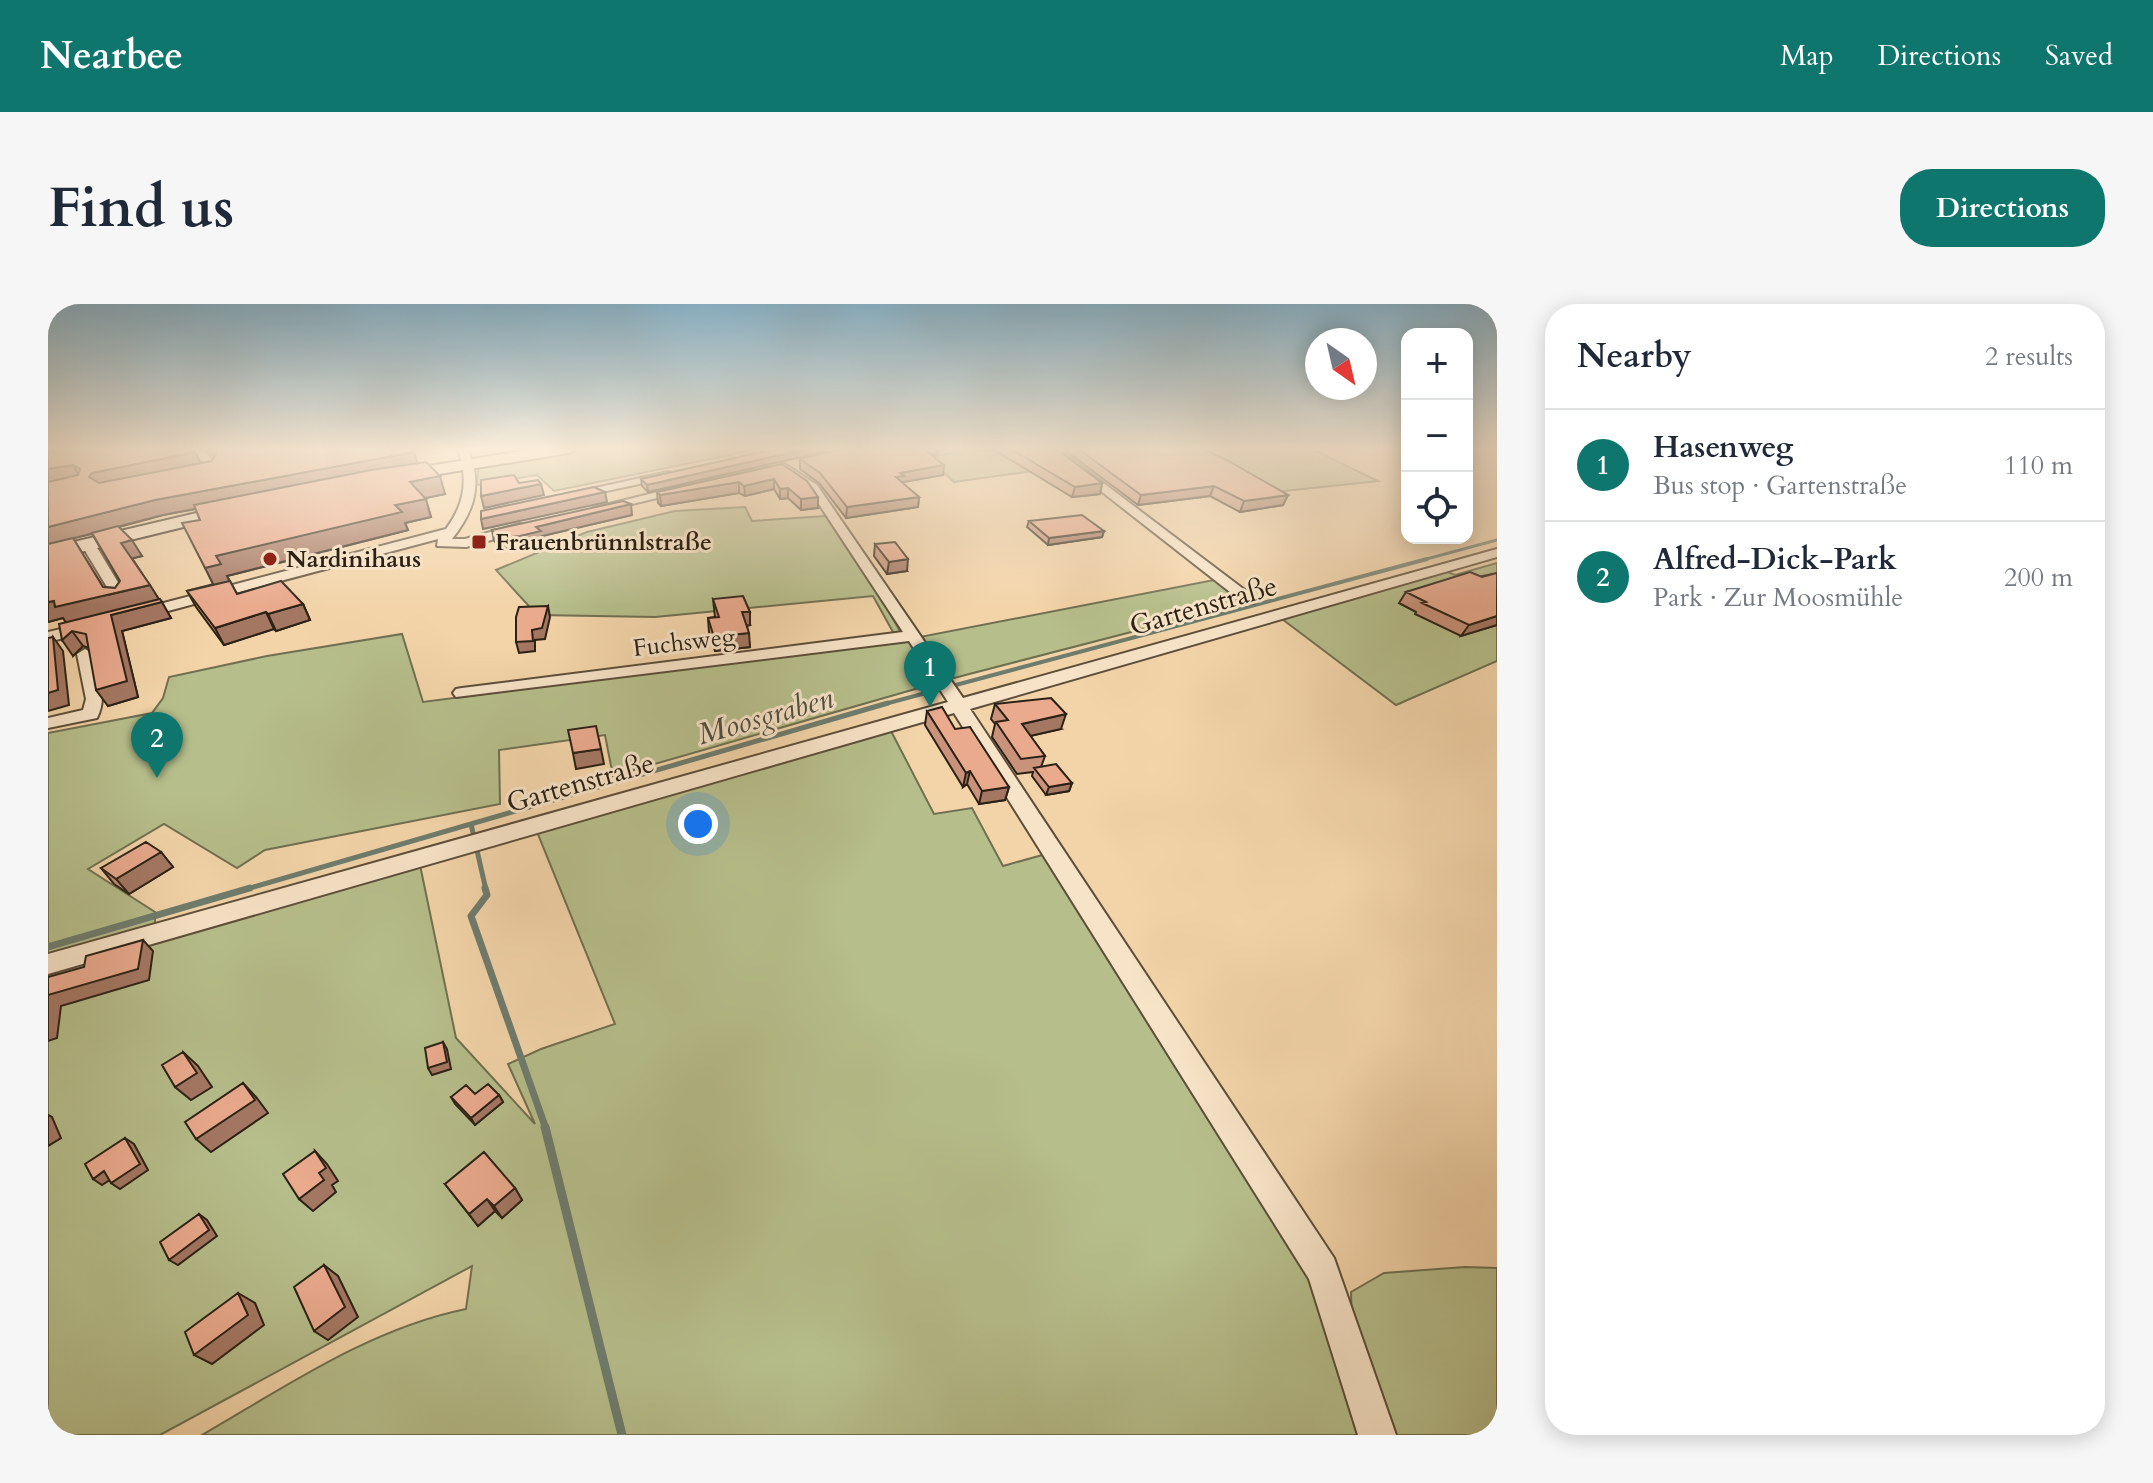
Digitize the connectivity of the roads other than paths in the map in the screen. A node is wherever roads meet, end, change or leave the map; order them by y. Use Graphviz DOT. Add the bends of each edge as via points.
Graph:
graph roads {
  1 [pos="466,501"];
  2 [pos="631,501"];
  3 [pos="823,501"];
  4 [pos="1120,501"];
  5 [pos="255,505"];
  6 [pos="580,513"];
  7 [pos="477,516"];
  8 [pos="533,524"];
  9 [pos="457,525"];
  10 [pos="88,544"];
  11 [pos="1497,553"];
  12 [pos="48,554"];
  13 [pos="121,599"];
  14 [pos="1249,600"];
  15 [pos="911,636"];
  16 [pos="48,637"];
  17 [pos="85,654"];
  18 [pos="462,693"];
  19 [pos="949,693"];
  20 [pos="48,723"];
  21 [pos="48,964"];
  22 [pos="1377,1435"];
  1 -- 9 [label="street"];
  2 -- 6 [label="street"];
  3 -- 15 [label="street"];
  4 -- 14 [label="street"];
  5 -- 10 [label="street"];
  7 -- 9 [label="street"];
  8 -- 9 [label="street" via="466,543 442,543"];
  9 -- 16 [label="street" via="286,578"];
  10 -- 12 [label="street"];
  10 -- 13 [label="street"];
  11 -- 19 [label="street, Gartenstraße"];
  15 -- 18 [label="street, Fuchsweg"];
  15 -- 19 [label="street"];
  17 -- 20 [label="street" via="95,699 91,714"];
  19 -- 21 [label="street, Gartenstraße" via="477,842"];
  19 -- 22 [label="street" via="1322,1270"];
}
